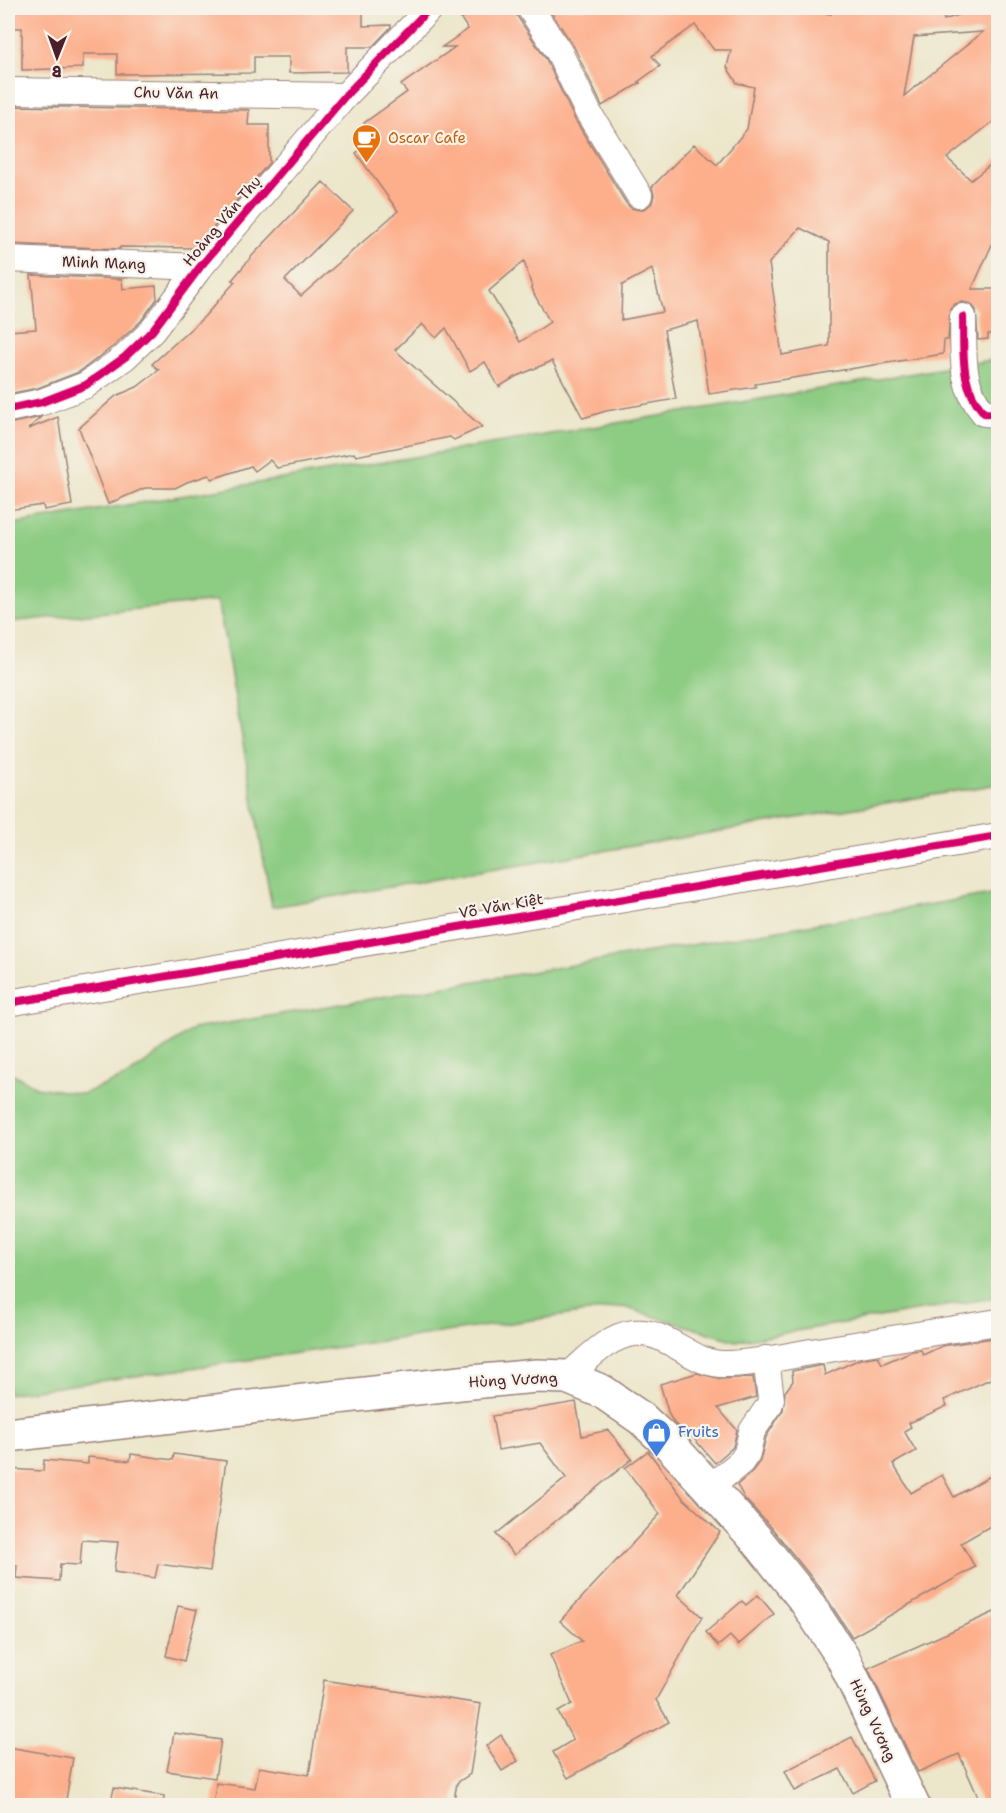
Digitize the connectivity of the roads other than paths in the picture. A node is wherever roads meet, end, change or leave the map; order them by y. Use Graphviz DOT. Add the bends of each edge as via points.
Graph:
graph roads {
  1 [pos="430,8"];
  2 [pos="530,8"];
  3 [pos="8,91"];
  4 [pos="345,96"];
  5 [pos="639,195"];
  6 [pos="8,259"];
  7 [pos="200,267"];
  8 [pos="963,317"];
  9 [pos="8,410"];
  10 [pos="999,414"];
  11 [pos="999,836"];
  12 [pos="8,1003"];
  13 [pos="999,1322"];
  14 [pos="766,1359"];
  15 [pos="567,1377"];
  16 [pos="8,1435"];
  17 [pos="709,1488"];
  18 [pos="913,1806"];
  1 -- 4 [label="street, Hoàng Văn Thụ"];
  2 -- 5 [label="street"];
  3 -- 4 [label="street, Chu Văn An"];
  4 -- 7 [label="street, Hoàng Văn Thụ"];
  6 -- 7 [label="street, Minh Mạng"];
  7 -- 9 [label="street, Hoàng Văn Thụ" via="152,331 125,357 86,385"];
  8 -- 10 [label="street" via="965,381 984,413"];
  11 -- 12 [label="street, Võ Văn Kiệt"];
  13 -- 14 [label="street"];
  14 -- 15 [label="street" via="711,1363 666,1339 633,1333 612,1339"];
  14 -- 17 [label="street" via="770,1406 752,1431 741,1462"];
  15 -- 16 [label="main road, Hùng Vương" via="460,1383"];
  15 -- 17 [label="main road, Hùng Vương" via="603,1392 642,1419"];
  17 -- 18 [label="main road, Hùng Vương" via="805,1600 843,1658"];
}
